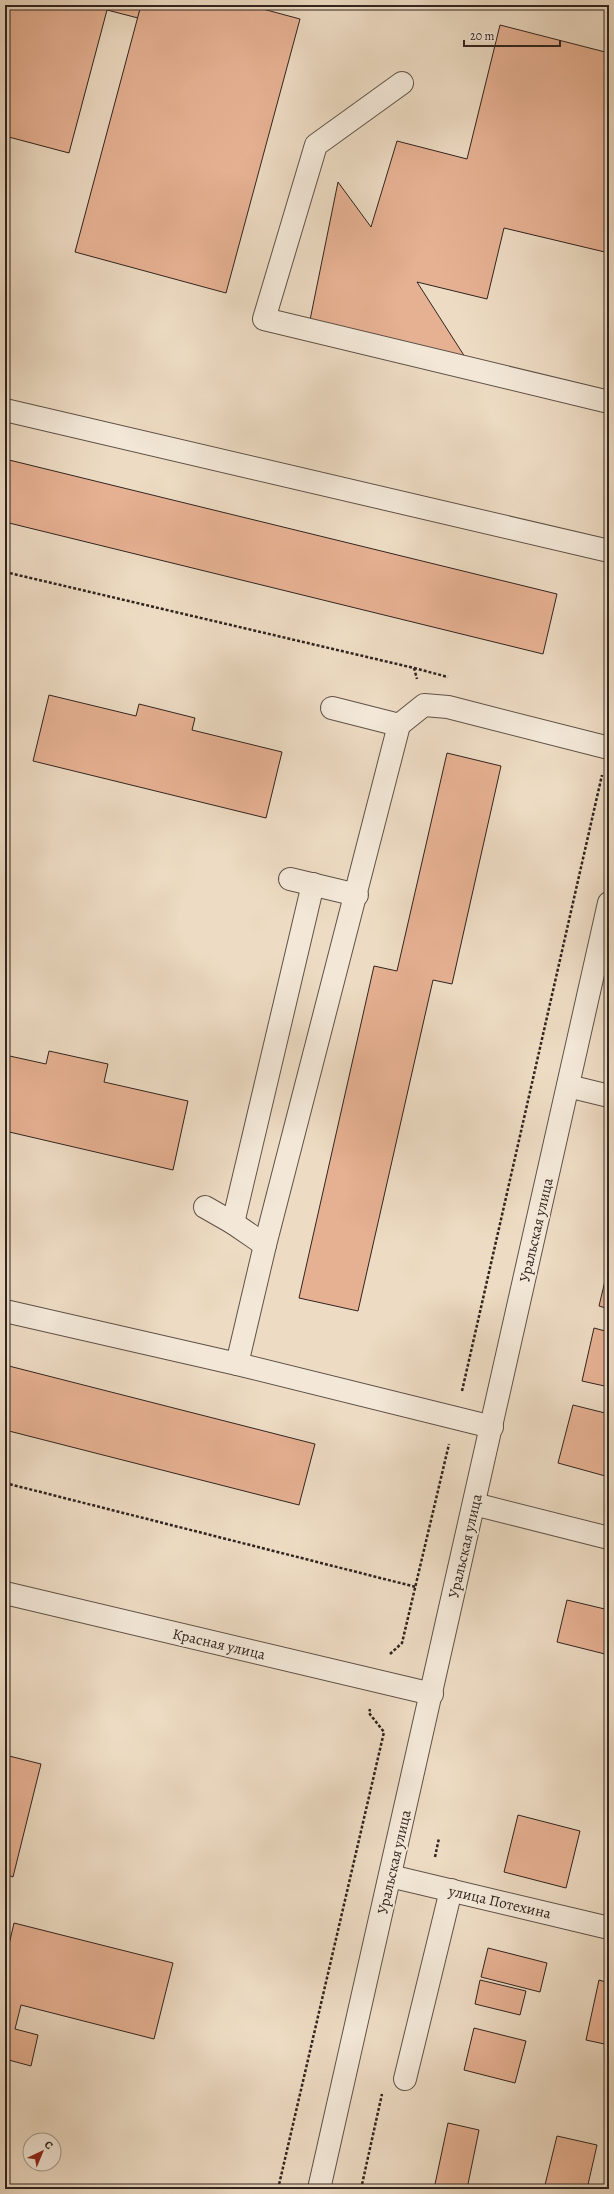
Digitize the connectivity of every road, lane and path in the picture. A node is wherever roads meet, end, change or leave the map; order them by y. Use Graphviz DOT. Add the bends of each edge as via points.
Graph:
graph roads {
  1 [pos="402,82"];
  2 [pos="609,402"];
  3 [pos="5,410"];
  4 [pos="609,551"];
  5 [pos="5,572"];
  6 [pos="424,705"];
  7 [pos="332,708"];
  8 [pos="399,725"];
  9 [pos="609,748"];
  10 [pos="603,772"];
  11 [pos="290,879"];
  12 [pos="313,884"];
  13 [pos="357,896"];
  14 [pos="609,903"];
  15 [pos="568,1086"];
  16 [pos="609,1096"];
  17 [pos="205,1207"];
  18 [pos="233,1223"];
  19 [pos="265,1245"];
  20 [pos="5,1311"];
  21 [pos="237,1364"];
  22 [pos="456,1418"];
  23 [pos="492,1427"];
  24 [pos="5,1483"];
  25 [pos="474,1504"];
  26 [pos="609,1538"];
  27 [pos="416,1587"];
  28 [pos="5,1593"];
  29 [pos="377,1681"];
  30 [pos="432,1694"];
  31 [pos="390,1876"];
  32 [pos="451,1890"];
  33 [pos="609,1928"];
  34 [pos="405,2079"];
  35 [pos="278,2189"];
  36 [pos="319,2189"];
  1 -- 2 [label="street" via="316,145 264,318"];
  3 -- 4 [label="street"];
  5 -- 6 [label="path" via="414,668"];
  6 -- 8 [label="street"];
  6 -- 9 [label="street" via="448,707"];
  7 -- 8 [label="street"];
  8 -- 13 [label="street"];
  10 -- 22 [label="path"];
  11 -- 12 [label="street"];
  12 -- 13 [label="street"];
  12 -- 18 [label="street"];
  13 -- 19 [label="street"];
  14 -- 15 [label="street, Уральская улица"];
  15 -- 16 [label="street"];
  15 -- 23 [label="street, Уральская улица"];
  17 -- 18 [label="street"];
  18 -- 19 [label="street"];
  19 -- 21 [label="street"];
  20 -- 21 [label="street"];
  21 -- 22 [label="street"];
  22 -- 23 [label="street"];
  22 -- 27 [label="path"];
  23 -- 25 [label="street, Уральская улица"];
  24 -- 27 [label="path"];
  25 -- 26 [label="street"];
  25 -- 30 [label="street, Уральская улица"];
  27 -- 29 [label="path" via="402,1644 383,1661"];
  28 -- 29 [label="street, Красная улица"];
  29 -- 30 [label="street, Красная улица"];
  29 -- 35 [label="path" via="369,1713 384,1732"];
  30 -- 31 [label="street, Уральская улица"];
  31 -- 32 [label="street, улица Потехина"];
  31 -- 36 [label="street, Уральская улица"];
  32 -- 33 [label="street, улица Потехина"];
  32 -- 34 [label="street"];
}
